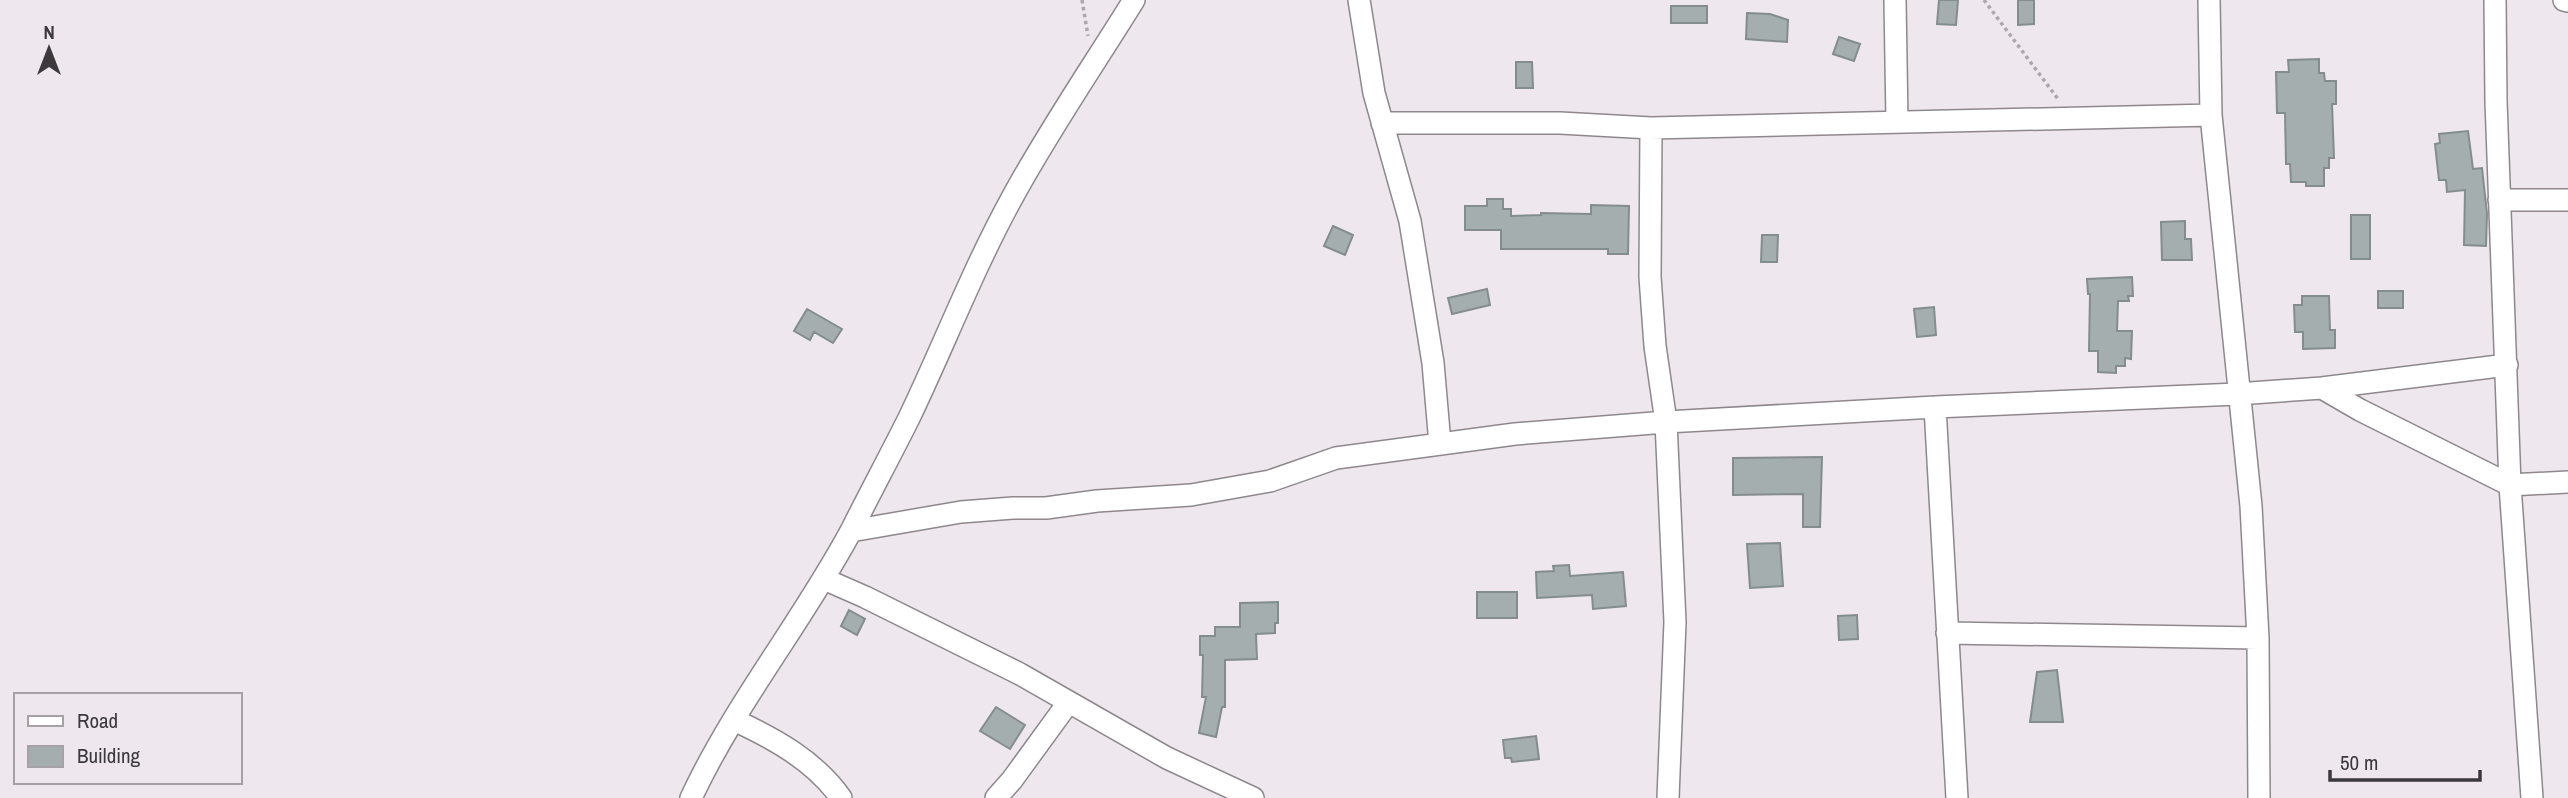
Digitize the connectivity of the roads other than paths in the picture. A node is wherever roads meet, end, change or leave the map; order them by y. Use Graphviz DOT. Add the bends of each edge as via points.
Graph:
graph roads {
  1 [pos="1134,0"];
  2 [pos="1359,0"];
  3 [pos="1895,0"];
  4 [pos="2209,0"];
  5 [pos="2495,0"];
  6 [pos="2211,115"];
  7 [pos="1897,122"];
  8 [pos="1382,123"];
  9 [pos="1651,128"];
  10 [pos="2568,200"];
  11 [pos="2499,201"];
  12 [pos="2507,365"];
  13 [pos="2322,388"];
  14 [pos="2237,394"];
  15 [pos="1935,407"];
  16 [pos="1666,422"];
  17 [pos="1440,444"];
  18 [pos="2568,482"];
  19 [pos="2510,485"];
  20 [pos="851,531"];
  21 [pos="824,579"];
  22 [pos="1947,633"];
  23 [pos="2258,638"];
  24 [pos="1068,703"];
  25 [pos="734,720"];
  26 [pos="691,798"];
  27 [pos="841,798"];
  28 [pos="996,798"];
  29 [pos="1253,798"];
  30 [pos="1668,798"];
  31 [pos="1957,798"];
  32 [pos="2259,798"];
  33 [pos="2532,798"];
  1 -- 20 [label="street" via="1011,200"];
  2 -- 8 [label="street"];
  3 -- 7 [label="street"];
  4 -- 6 [label="street"];
  5 -- 11 [label="street"];
  6 -- 7 [label="street"];
  6 -- 14 [label="street"];
  7 -- 9 [label="street"];
  8 -- 9 [label="street"];
  8 -- 17 [label="street" via="1410,221 1433,363"];
  9 -- 16 [label="street" via="1651,300"];
  10 -- 11 [label="street"];
  11 -- 12 [label="street"];
  12 -- 13 [label="street"];
  12 -- 19 [label="street"];
  13 -- 14 [label="street"];
  13 -- 19 [label="street"];
  14 -- 15 [label="street"];
  14 -- 23 [label="street"];
  15 -- 16 [label="street"];
  15 -- 22 [label="street"];
  16 -- 17 [label="street"];
  16 -- 30 [label="street" via="1675,622"];
  17 -- 20 [label="street" via="1336,458 1270,481 1191,495 961,512"];
  18 -- 19 [label="street"];
  19 -- 33 [label="street"];
  20 -- 21 [label="street"];
  21 -- 24 [label="street" via="1020,674"];
  21 -- 25 [label="street"];
  22 -- 23 [label="street"];
  22 -- 31 [label="street"];
  23 -- 32 [label="street"];
  24 -- 28 [label="street"];
  24 -- 29 [label="street" via="1167,758"];
  25 -- 26 [label="street"];
  25 -- 27 [label="street" via="802,759 825,777"];
}
